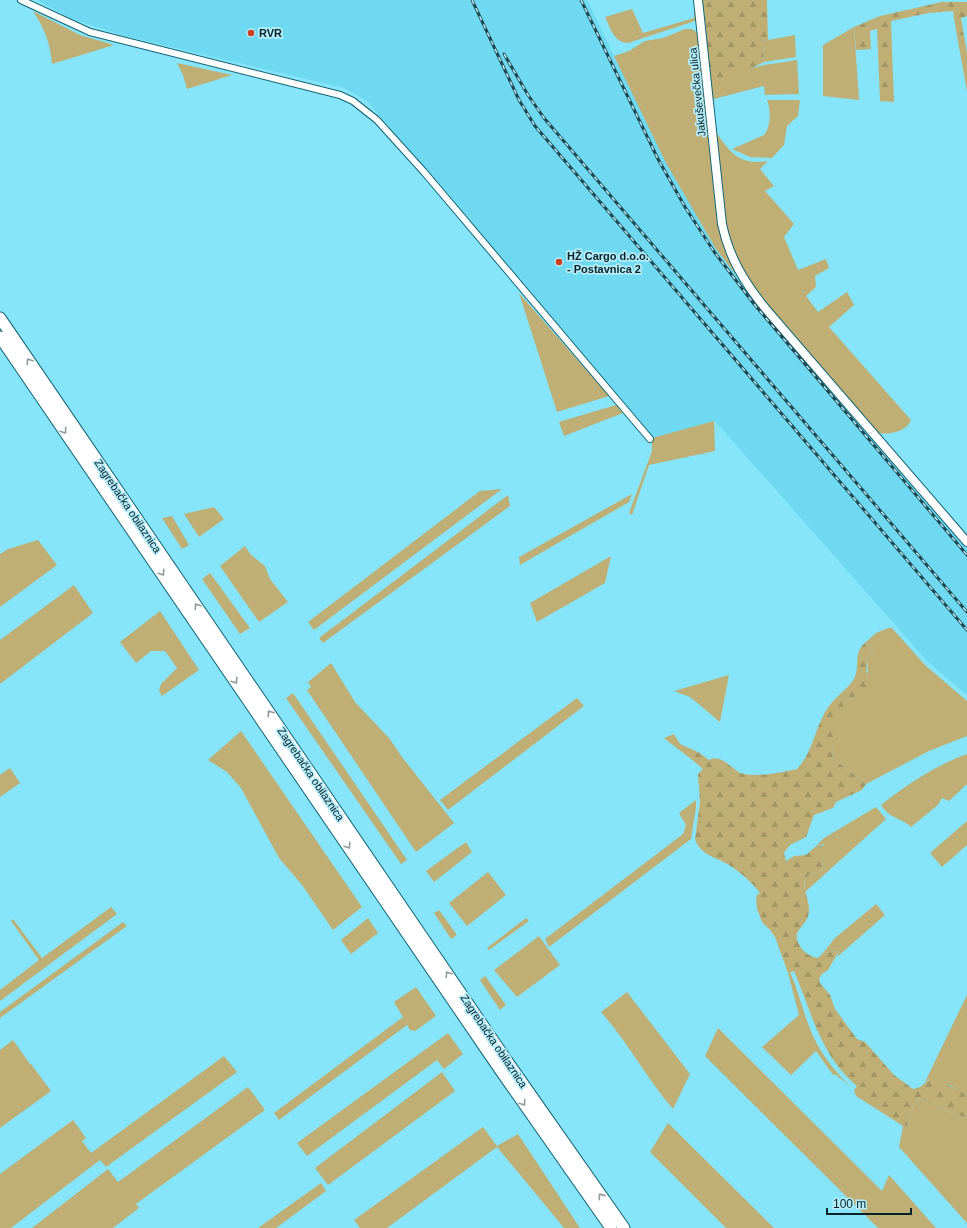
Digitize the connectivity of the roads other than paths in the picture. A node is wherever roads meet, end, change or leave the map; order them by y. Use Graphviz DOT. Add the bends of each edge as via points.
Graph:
graph roads {
  1 [pos="21,0"];
  2 [pos="698,0"];
  3 [pos="0,318"];
  4 [pos="0,337"];
  5 [pos="650,439"];
  6 [pos="967,542"];
  7 [pos="611,1228"];
  8 [pos="624,1228"];
  1 -- 5 [label="street" via="90,32 340,95 353,101 377,120 424,172"];
  2 -- 6 [label="main road, Jakuševečka ulica" via="725,238 737,267 744,281 790,338"];
  8 -- 3 [label="highway, Zagrebačka obilaznica, one-way" via="505,1058"];
  4 -- 7 [label="highway, Zagrebačka obilaznica, one-way"];
}
